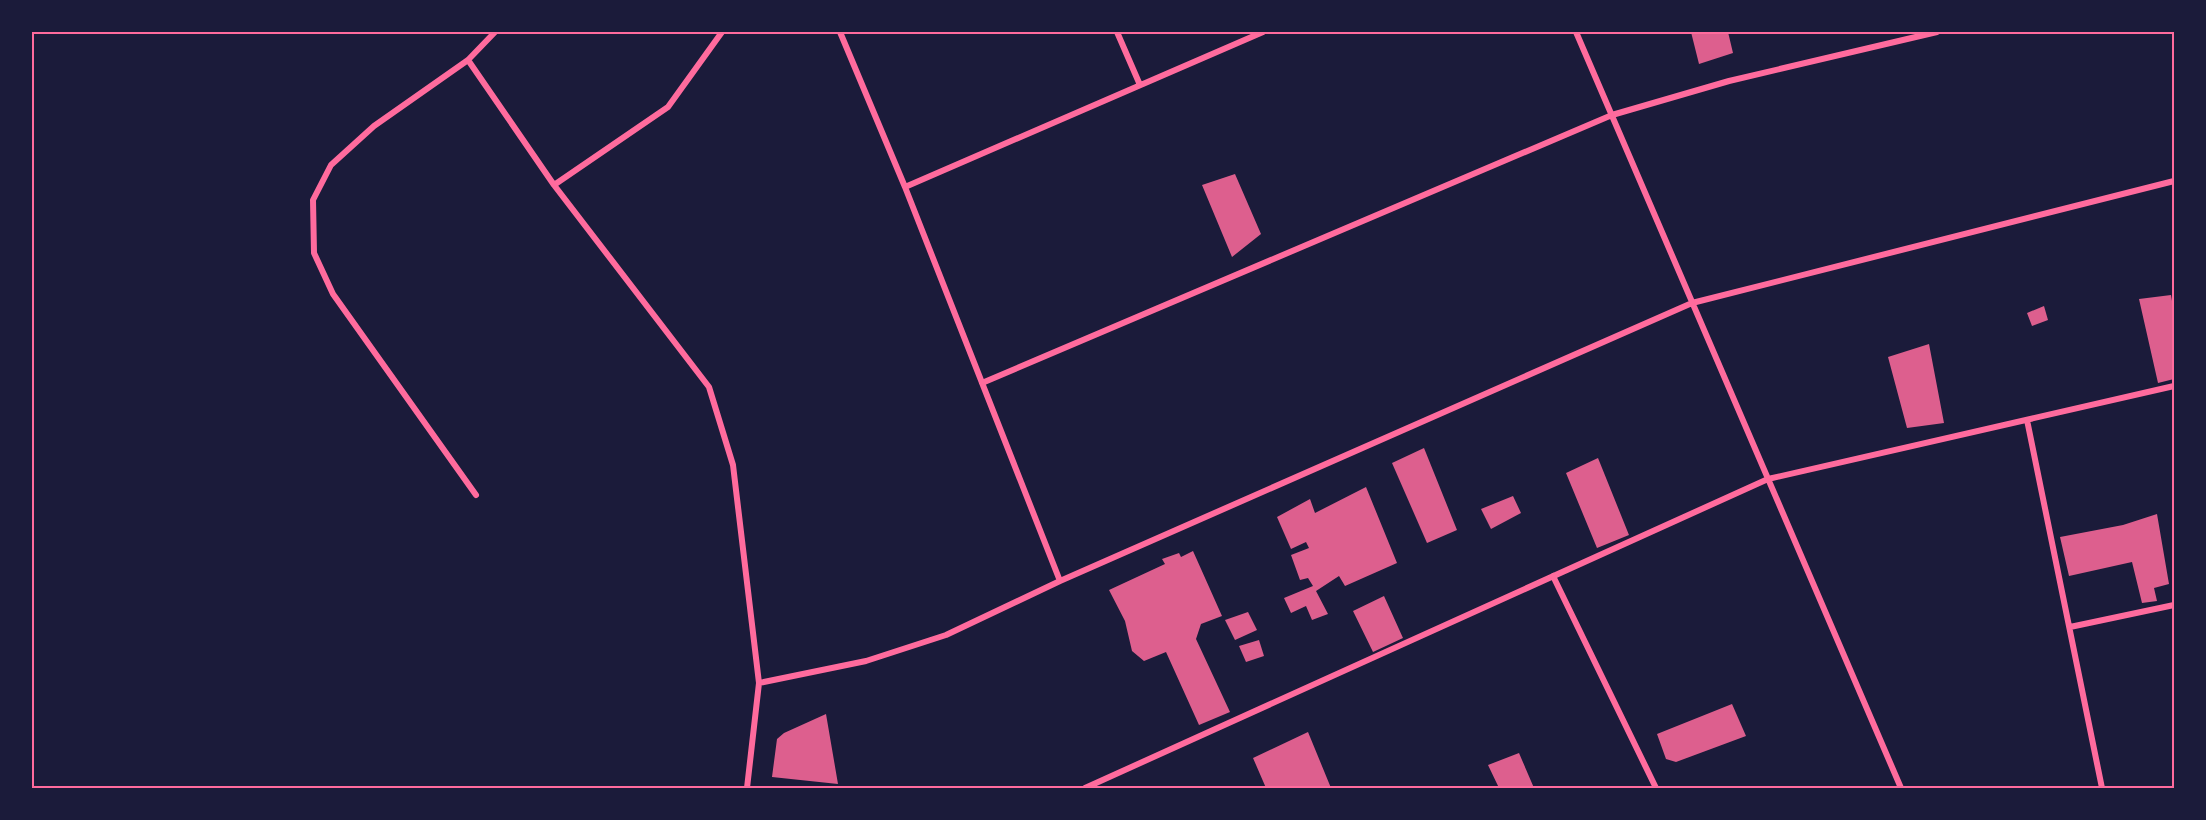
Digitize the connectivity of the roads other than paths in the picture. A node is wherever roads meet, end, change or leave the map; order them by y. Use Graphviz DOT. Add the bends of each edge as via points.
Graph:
graph roads {
  1 [pos="495,32"];
  2 [pos="722,32"];
  3 [pos="840,32"];
  4 [pos="1117,32"];
  5 [pos="1263,32"];
  6 [pos="1576,32"];
  7 [pos="1937,32"];
  8 [pos="468,60"];
  9 [pos="1140,85"];
  10 [pos="1612,115"];
  11 [pos="2175,181"];
  12 [pos="554,184"];
  13 [pos="905,187"];
  14 [pos="1692,303"];
  15 [pos="982,383"];
  16 [pos="2175,386"];
  17 [pos="2027,420"];
  18 [pos="1768,479"];
  19 [pos="476,495"];
  20 [pos="1553,576"];
  21 [pos="1060,580"];
  22 [pos="2175,605"];
  23 [pos="2070,627"];
  24 [pos="759,683"];
  25 [pos="747,789"];
  26 [pos="1085,789"];
  27 [pos="1656,789"];
  28 [pos="1901,789"];
  29 [pos="2102,789"];
  1 -- 8 [label="street"];
  2 -- 12 [label="street" via="668,107"];
  3 -- 13 [label="street"];
  4 -- 9 [label="street"];
  5 -- 9 [label="street"];
  6 -- 10 [label="street"];
  7 -- 10 [label="street" via="1729,81"];
  8 -- 12 [label="street"];
  8 -- 19 [label="street" via="374,126 331,165 313,200 314,253 333,294"];
  9 -- 13 [label="street"];
  10 -- 14 [label="street"];
  10 -- 15 [label="street"];
  11 -- 14 [label="street"];
  12 -- 24 [label="street" via="709,387 733,465"];
  13 -- 15 [label="street"];
  14 -- 18 [label="street"];
  14 -- 21 [label="street"];
  15 -- 21 [label="street"];
  16 -- 17 [label="street"];
  17 -- 18 [label="street"];
  17 -- 23 [label="street"];
  18 -- 20 [label="street"];
  18 -- 28 [label="street"];
  20 -- 26 [label="street"];
  20 -- 27 [label="street"];
  21 -- 24 [label="street" via="946,635 866,661"];
  22 -- 23 [label="street"];
  23 -- 29 [label="street"];
  24 -- 25 [label="street"];
}
